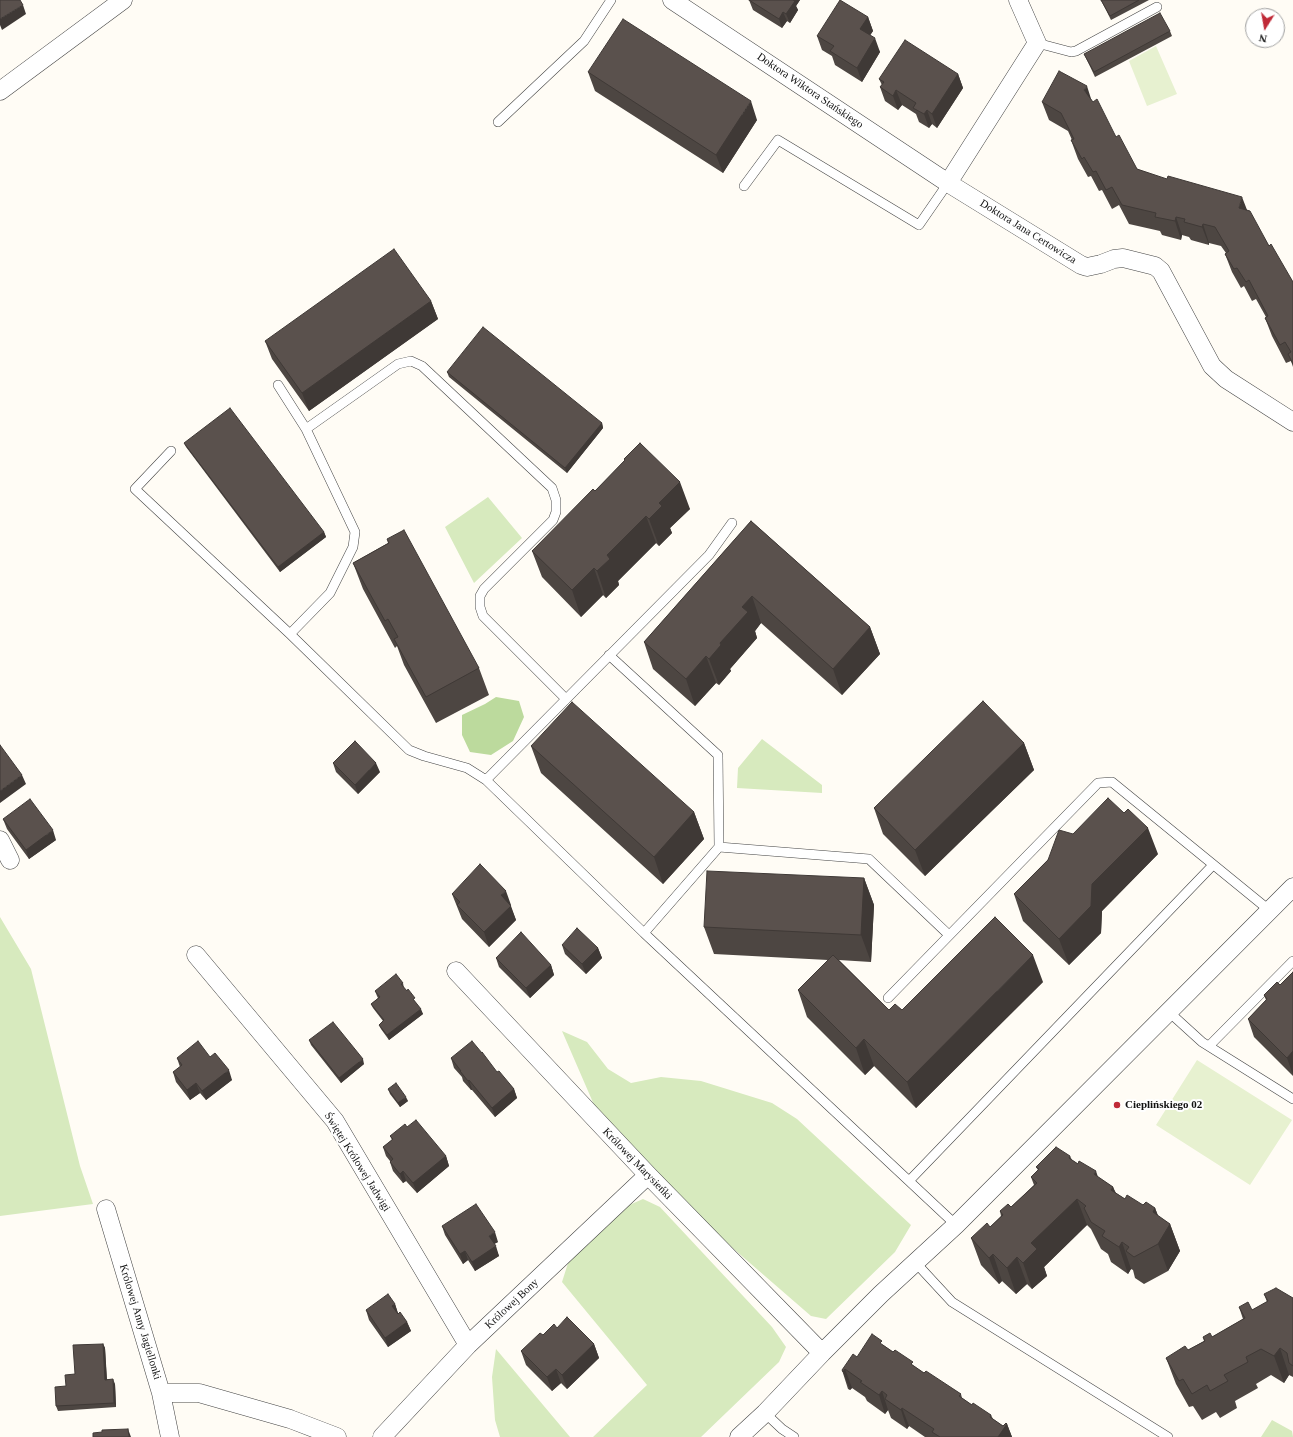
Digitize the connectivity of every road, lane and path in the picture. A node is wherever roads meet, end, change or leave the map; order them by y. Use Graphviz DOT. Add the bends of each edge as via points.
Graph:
graph roads {
  1 [pos="123,0"];
  2 [pos="611,0"];
  3 [pos="672,0"];
  4 [pos="1018,0"];
  5 [pos="1157,7"];
  6 [pos="1037,43"];
  7 [pos="0,91"];
  8 [pos="498,122"];
  9 [pos="948,183"];
  10 [pos="744,186"];
  11 [pos="278,385"];
  12 [pos="1293,422"];
  13 [pos="306,429"];
  14 [pos="171,451"];
  15 [pos="732,523"];
  16 [pos="290,634"];
  17 [pos="609,655"];
  18 [pos="566,699"];
  19 [pos="486,780"];
  20 [pos="0,840"];
  21 [pos="719,847"];
  22 [pos="10,860"];
  23 [pos="1213,865"];
  24 [pos="1293,886"];
  25 [pos="1269,910"];
  26 [pos="644,933"];
  27 [pos="949,935"];
  28 [pos="196,955"];
  29 [pos="1293,960"];
  30 [pos="456,971"];
  31 [pos="888,998"];
  32 [pos="1169,1012"];
  33 [pos="1209,1046"];
  34 [pos="1293,1099"];
  35 [pos="648,1175"];
  36 [pos="909,1181"];
  37 [pos="106,1209"];
  38 [pos="956,1225"];
  39 [pos="915,1262"];
  40 [pos="468,1346"];
  41 [pos="822,1353"];
  42 [pos="161,1393"];
  43 [pos="765,1413"];
  44 [pos="170,1437"];
  45 [pos="336,1437"];
  46 [pos="382,1437"];
  47 [pos="739,1437"];
  48 [pos="794,1437"];
  49 [pos="1168,1437"];
  1 -- 7 [label="street"];
  2 -- 8 [label="lane" via="584,41"];
  3 -- 9 [label="street, Doktora Wiktora Stańskiego"];
  4 -- 6 [label="street"];
  5 -- 6 [label="lane" via="1076,51"];
  6 -- 9 [label="street"];
  9 -- 10 [label="lane" via="919,225 778,140"];
  9 -- 12 [label="street, Doktora Jana Certowicza" via="1081,265 1087,267 1123,258 1155,266 1161,271 1212,366 1226,379"];
  11 -- 13 [label="lane"];
  13 -- 16 [label="lane" via="355,532 353,547 330,593"];
  13 -- 18 [label="lane" via="398,364 411,361 422,366 552,488 556,500 553,520 484,589 480,596 480,607 483,616"];
  14 -- 16 [label="lane" via="134,490"];
  15 -- 17 [label="lane" via="709,554"];
  16 -- 19 [label="lane" via="409,750 467,768"];
  17 -- 18 [label="lane"];
  17 -- 21 [label="lane" via="718,755"];
  18 -- 19 [label="lane"];
  19 -- 26 [label="lane"];
  20 -- 22 [label="street"];
  21 -- 26 [label="lane"];
  21 -- 27 [label="lane" via="869,859"];
  23 -- 25 [label="lane"];
  23 -- 27 [label="lane" via="1112,782 1098,783"];
  23 -- 36 [label="lane"];
  24 -- 25 [label="street"];
  25 -- 32 [label="street"];
  26 -- 36 [label="lane"];
  27 -- 31 [label="lane"];
  28 -- 40 [label="street, Świętej Królowej Jadwigi" via="335,1121"];
  29 -- 33 [label="lane"];
  30 -- 35 [label="street, Królowej Marysieńki"];
  32 -- 33 [label="lane"];
  32 -- 38 [label="street"];
  33 -- 34 [label="lane"];
  35 -- 40 [label="street, Królowej Bony"];
  35 -- 41 [label="street, Królowej Marysieńki"];
  36 -- 38 [label="lane"];
  37 -- 42 [label="street, Królowej Anny Jagiellonki"];
  38 -- 39 [label="street"];
  39 -- 41 [label="street"];
  39 -- 49 [label="lane" via="952,1302"];
  40 -- 46 [label="street, Królowej Bony"];
  41 -- 43 [label="street"];
  42 -- 44 [label="street, Królowej Anny Jagiellonki"];
  42 -- 45 [label="street" via="199,1393 290,1419"];
  43 -- 47 [label="street"];
  43 -- 48 [label="lane"];
}
